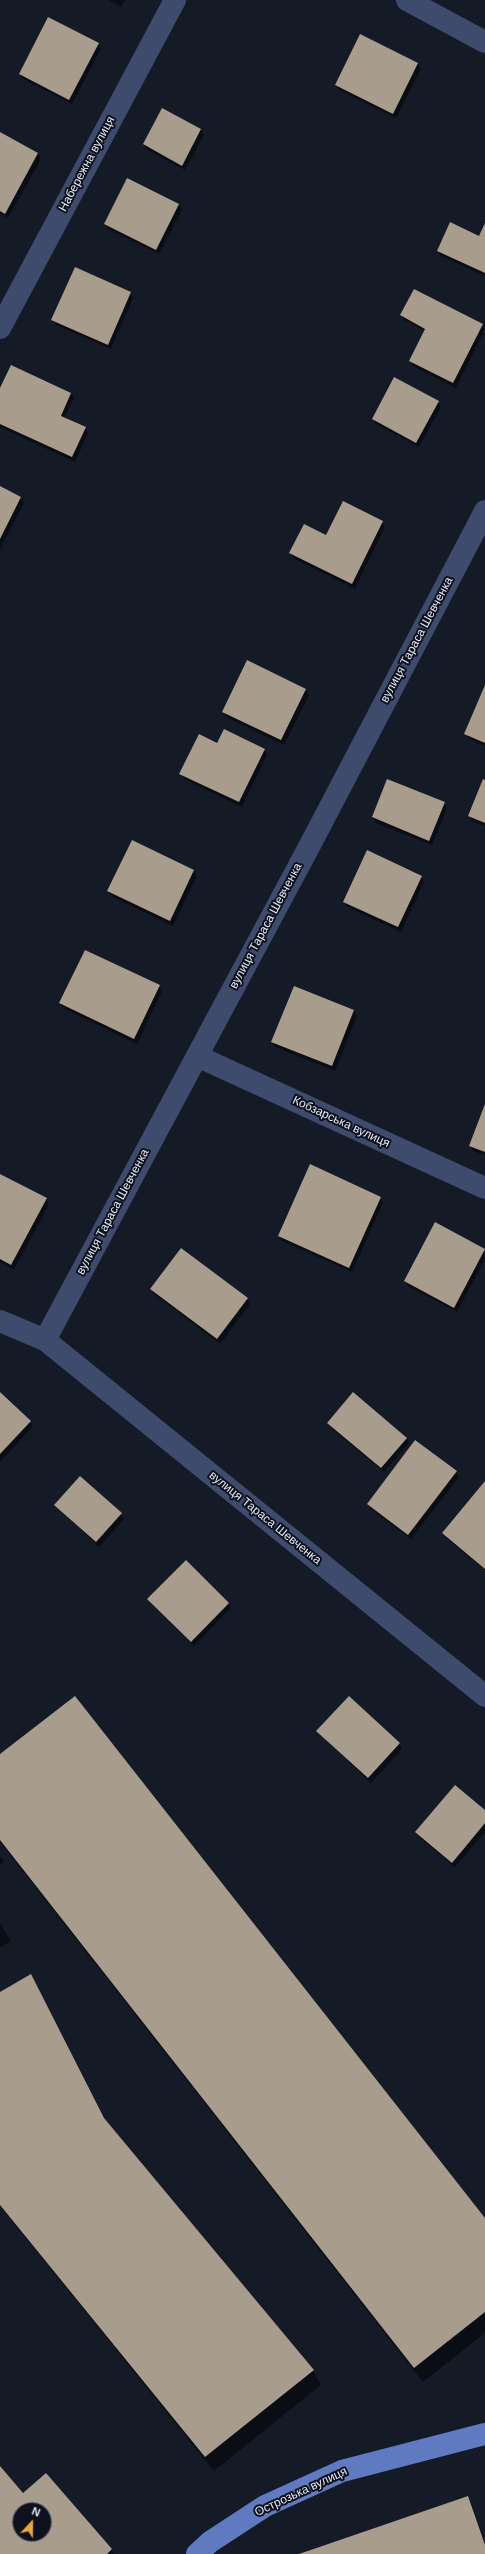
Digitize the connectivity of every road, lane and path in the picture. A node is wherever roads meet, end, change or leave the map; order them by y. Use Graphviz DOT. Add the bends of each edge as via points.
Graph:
graph roads {
  1 [pos="175,0"];
  2 [pos="407,0"];
  3 [pos="485,42"];
  4 [pos="0,328"];
  5 [pos="485,511"];
  6 [pos="197,1056"];
  7 [pos="485,1188"];
  8 [pos="0,1321"];
  9 [pos="45,1340"];
  10 [pos="485,1696"];
  11 [pos="485,2434"];
  12 [pos="197,2554"];
  1 -- 4 [label="street, Набережна вулиця"];
  2 -- 3 [label="street"];
  5 -- 6 [label="street, вулиця Тараса Шевченка"];
  6 -- 7 [label="street, Кобзарська вулиця"];
  6 -- 9 [label="street, вулиця Тараса Шевченка"];
  8 -- 9 [label="street, вулиця Тараса Шевченка"];
  9 -- 10 [label="street, вулиця Тараса Шевченка"];
  11 -- 12 [label="main road, Острозька вулиця" via="342,2471 265,2506 210,2542"];
}
